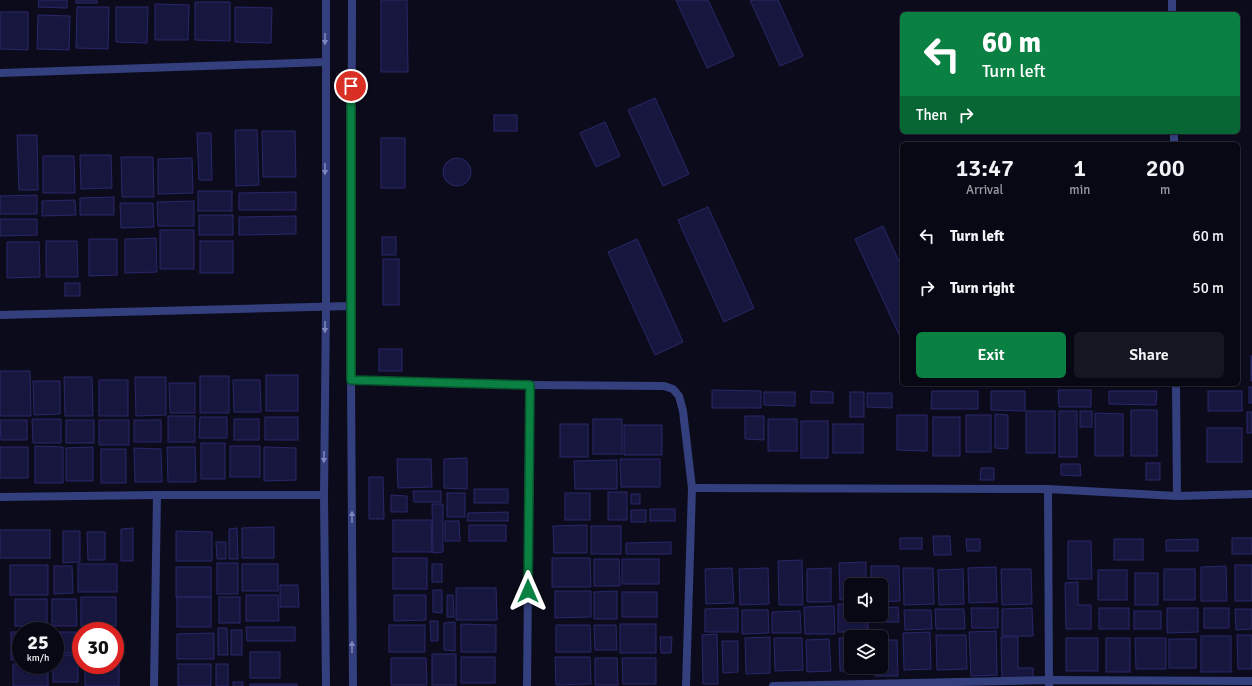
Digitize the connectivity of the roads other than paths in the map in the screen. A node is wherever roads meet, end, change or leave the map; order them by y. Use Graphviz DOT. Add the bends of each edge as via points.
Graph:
graph roads {
  1 [pos="326,0"];
  2 [pos="352,0"];
  3 [pos="1172,0"];
  4 [pos="1172,12"];
  5 [pos="325,62"];
  6 [pos="0,73"];
  7 [pos="351,306"];
  8 [pos="326,307"];
  9 [pos="0,315"];
  10 [pos="351,380"];
  11 [pos="530,385"];
  12 [pos="1176,386"];
  13 [pos="692,488"];
  14 [pos="1048,489"];
  15 [pos="157,494"];
  16 [pos="1252,494"];
  17 [pos="324,495"];
  18 [pos="1177,496"];
  19 [pos="0,497"];
  20 [pos="1252,682"];
  21 [pos="1049,683"];
  22 [pos="154,686"];
  23 [pos="326,686"];
  24 [pos="353,686"];
  25 [pos="527,686"];
  26 [pos="686,686"];
  27 [pos="773,686"];
  1 -- 5 [label="street, one-way"];
  2 -- 7 [label="street"];
  3 -- 4 [label="street"];
  5 -- 6 [label="street"];
  5 -- 8 [label="street, one-way"];
  7 -- 8 [label="street"];
  7 -- 10 [label="street"];
  8 -- 9 [label="street"];
  8 -- 17 [label="street, one-way"];
  10 -- 11 [label="street"];
  24 -- 10 [label="street, one-way"];
  11 -- 13 [label="street" via="664,386 673,389 679,396 683,411"];
  11 -- 25 [label="street"];
  12 -- 18 [label="street"];
  13 -- 14 [label="street"];
  13 -- 26 [label="street"];
  14 -- 18 [label="street"];
  14 -- 21 [label="street"];
  15 -- 17 [label="street"];
  15 -- 19 [label="street"];
  15 -- 22 [label="street"];
  16 -- 18 [label="street"];
  17 -- 23 [label="street"];
  20 -- 21 [label="street"];
  21 -- 27 [label="street"];
}
